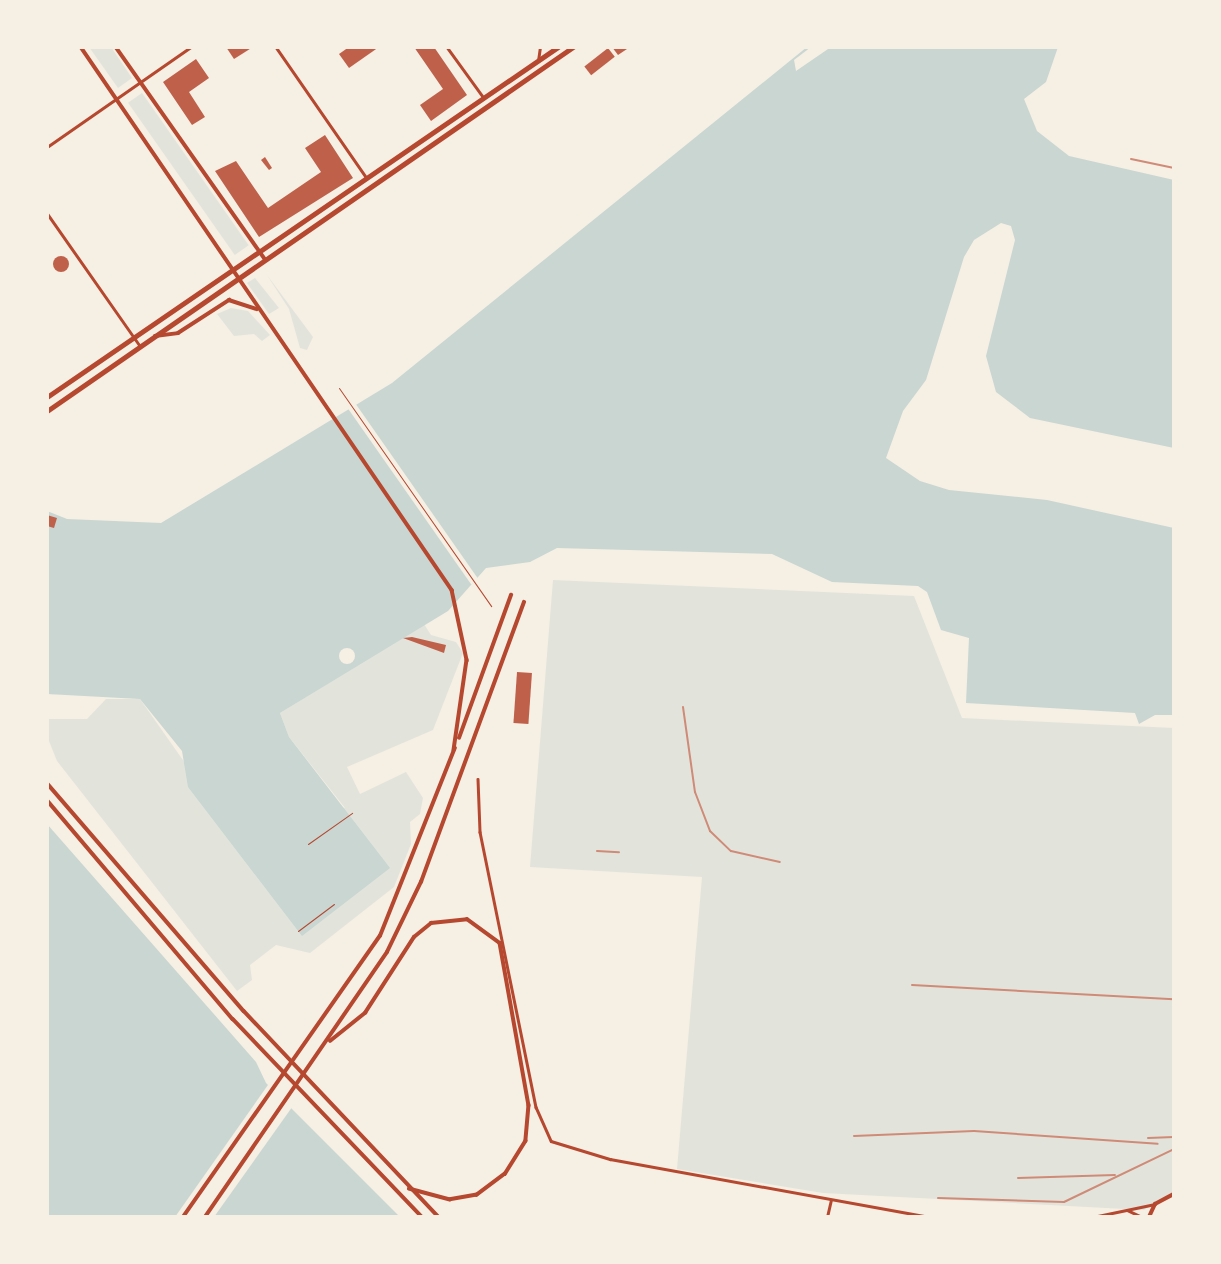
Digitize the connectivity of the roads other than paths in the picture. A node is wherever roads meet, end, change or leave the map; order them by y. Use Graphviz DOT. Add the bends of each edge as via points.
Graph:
graph roads {
  1 [pos="81,47"];
  2 [pos="117,47"];
  3 [pos="191,47"];
  4 [pos="276,47"];
  5 [pos="447,47"];
  6 [pos="540,47"];
  7 [pos="558,47"];
  8 [pos="573,47"];
  9 [pos="538,61"];
  10 [pos="141,83"];
  11 [pos="484,98"];
  12 [pos="117,100"];
  13 [pos="47,147"];
  14 [pos="367,179"];
  15 [pos="47,213"];
  16 [pos="260,251"];
  17 [pos="265,259"];
  18 [pos="232,271"];
  19 [pos="238,279"];
  20 [pos="261,312"];
  21 [pos="154,336"];
  22 [pos="134,338"];
  23 [pos="140,346"];
  24 [pos="47,397"];
  25 [pos="47,411"];
  26 [pos="511,595"];
  27 [pos="524,602"];
  28 [pos="454,750"];
  29 [pos="478,779"];
  30 [pos="49,785"];
  31 [pos="47,800"];
  32 [pos="326,1044"];
  33 [pos="410,1189"];
  34 [pos="1174,1194"];
  35 [pos="831,1200"];
  36 [pos="1155,1204"];
  37 [pos="1124,1209"];
  38 [pos="183,1217"];
  39 [pos="205,1217"];
  40 [pos="422,1217"];
  41 [pos="439,1217"];
  42 [pos="827,1217"];
  43 [pos="928,1217"];
  44 [pos="1093,1217"];
  45 [pos="1142,1217"];
  46 [pos="1149,1217"];
  1 -- 12 [label="main road"];
  2 -- 10 [label="main road"];
  3 -- 10 [label="street"];
  4 -- 14 [label="street"];
  5 -- 11 [label="street"];
  6 -- 9 [label="street"];
  7 -- 9 [label="main road"];
  8 -- 17 [label="main road"];
  9 -- 11 [label="main road"];
  10 -- 12 [label="street"];
  10 -- 16 [label="main road"];
  11 -- 14 [label="main road"];
  12 -- 13 [label="street"];
  12 -- 18 [label="main road"];
  14 -- 16 [label="main road"];
  15 -- 22 [label="street"];
  16 -- 17 [label="main road"];
  16 -- 18 [label="main road"];
  17 -- 19 [label="main road"];
  18 -- 19 [label="main road"];
  18 -- 22 [label="main road"];
  19 -- 20 [label="main road"];
  19 -- 21 [label="main road"];
  20 -- 21 [label="main road" via="246,301 229,300 178,333"];
  20 -- 28 [label="main road" via="452,590 467,660"];
  21 -- 23 [label="main road"];
  22 -- 23 [label="street"];
  22 -- 24 [label="main road"];
  23 -- 25 [label="main road"];
  26 -- 28 [label="main road"];
  27 -- 32 [label="main road" via="407,913"];
  28 -- 38 [label="main road" via="380,936"];
  29 -- 35 [label="street" via="477,818 545,1134 567,1150"];
  30 -- 33 [label="main road" via="244,1011"];
  31 -- 40 [label="main road" via="233,1019"];
  32 -- 33 [label="main road" via="365,1013 414,937 431,923 457,916 476,923 503,952 529,1105 519,1155 494,1184 466,1198"];
  32 -- 39 [label="main road"];
  33 -- 41 [label="main road"];
  34 -- 36 [label="main road"];
  35 -- 42 [label="street"];
  35 -- 43 [label="street"];
  36 -- 37 [label="street"];
  36 -- 46 [label="main road"];
  37 -- 44 [label="street"];
  37 -- 45 [label="street"];
}
